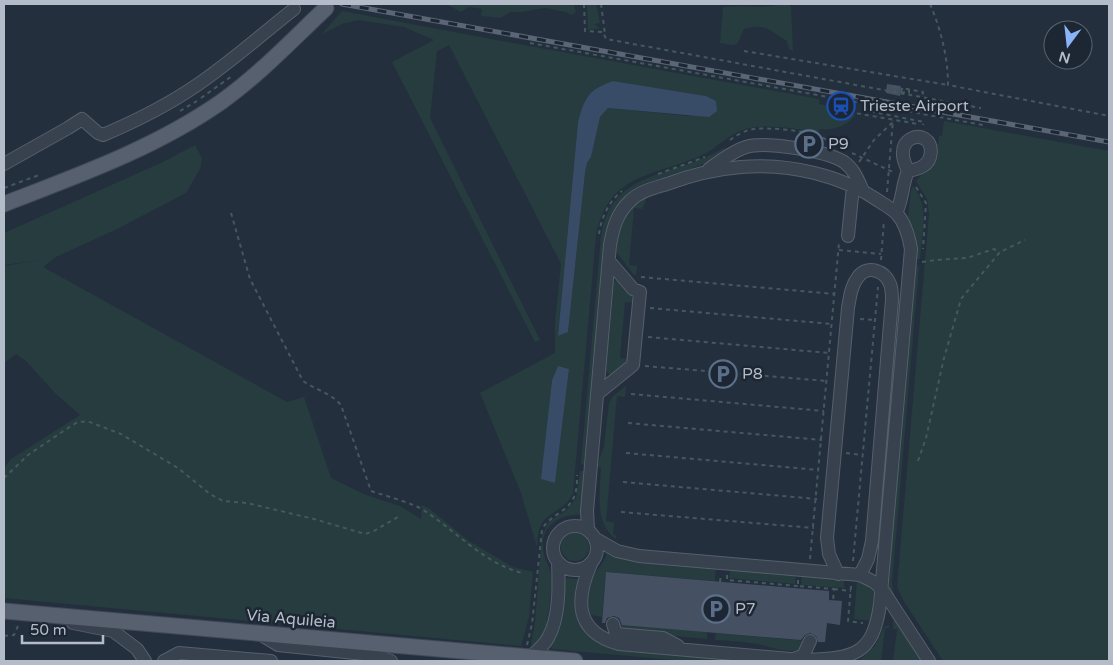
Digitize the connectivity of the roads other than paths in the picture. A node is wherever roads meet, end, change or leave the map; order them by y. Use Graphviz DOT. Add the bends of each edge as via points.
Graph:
graph roads {
  1 [pos="326,8"];
  2 [pos="294,9"];
  3 [pos="4,164"];
  4 [pos="705,172"];
  5 [pos="902,172"];
  6 [pos="858,189"];
  7 [pos="4,204"];
  8 [pos="896,213"];
  9 [pos="844,238"];
  10 [pos="609,261"];
  11 [pos="597,394"];
  12 [pos="592,534"];
  13 [pos="558,562"];
  14 [pos="591,564"];
  15 [pos="838,574"];
  16 [pos="860,575"];
  17 [pos="882,589"];
  18 [pos="11,611"];
  19 [pos="613,624"];
  20 [pos="260,634"];
  21 [pos="810,641"];
  22 [pos="682,648"];
  23 [pos="524,657"];
  24 [pos="807,660"];
  25 [pos="145,661"];
  26 [pos="164,661"];
  27 [pos="271,661"];
  28 [pos="391,661"];
  29 [pos="576,661"];
  30 [pos="929,661"];
  1 -- 7 [label="main road" via="221,102 171,132 104,165"];
  2 -- 3 [label="lane" via="202,82 144,117 103,135 82,119"];
  4 -- 6 [label="lane" via="741,167 780,167 811,172"];
  4 -- 6 [label="lane" via="747,147 796,148 843,162 853,170"];
  4 -- 10 [label="lane" via="649,190 630,200 615,224"];
  5 -- 8 [label="lane" via="905,179"];
  6 -- 8 [label="lane"];
  6 -- 9 [label="lane"];
  8 -- 17 [label="lane" via="909,238 911,258"];
  10 -- 11 [label="lane"];
  10 -- 11 [label="lane" via="633,289 640,292 633,365"];
  11 -- 12 [label="lane" via="584,469"];
  12 -- 13 [label="lane" via="574,525 561,530 554,542 554,556"];
  12 -- 14 [label="lane" via="598,548"];
  12 -- 15 [label="lane" via="618,551 638,556"];
  13 -- 14 [label="lane" via="563,567 578,570"];
  13 -- 23 [label="lane" via="557,602 552,629 542,646"];
  14 -- 22 [label="lane" via="585,578 582,610 591,630 619,644"];
  15 -- 16 [label="lane"];
  15 -- 16 [label="lane" via="829,554 827,538 848,308 850,293 858,277 876,270 890,285 892,300 872,542"];
  16 -- 17 [label="lane"];
  17 -- 24 [label="lane" via="876,630 865,645 837,658"];
  17 -- 30 [label="lane"];
  18 -- 20 [label="main road, Via Aquileia"];
  18 -- 25 [label="lane" via="113,631 137,649"];
  19 -- 22 [label="lane" via="616,634 664,638"];
  20 -- 23 [label="main road, Via Aquileia"];
  20 -- 28 [label="lane" via="278,645 374,656"];
  21 -- 24 [label="lane" via="803,656"];
  22 -- 24 [label="lane"];
  23 -- 29 [label="main road, Via Aquileia"];
  26 -- 27 [label="lane" via="179,653"];
}
